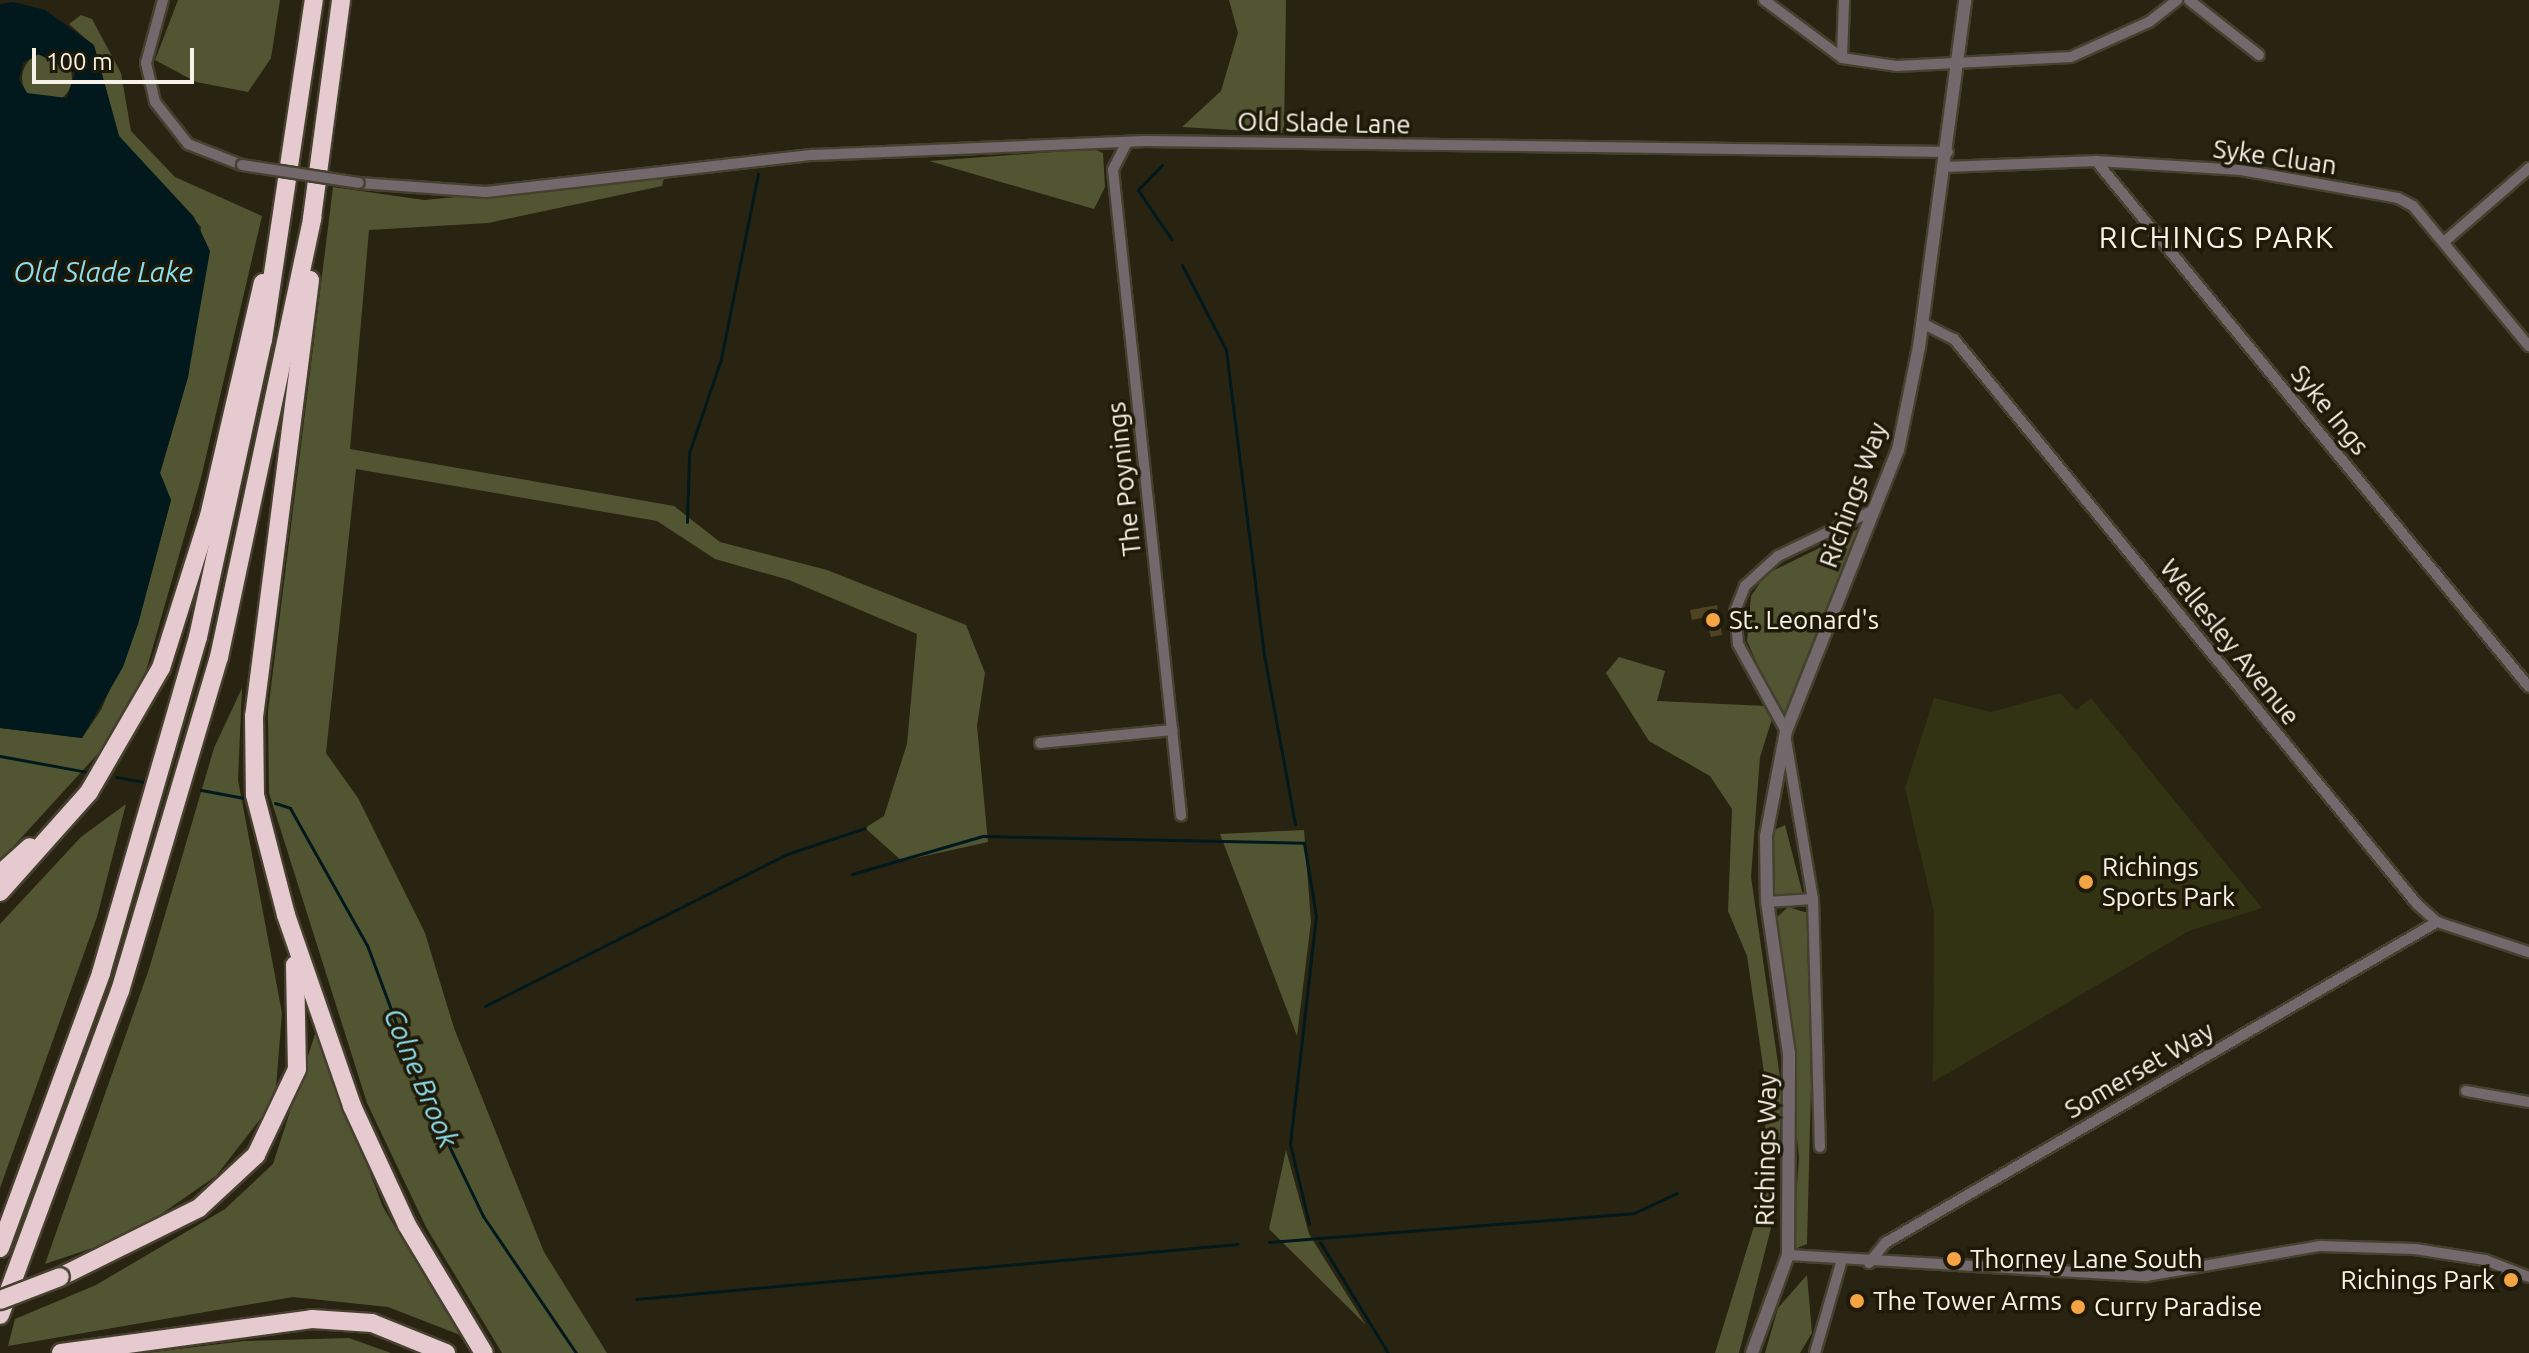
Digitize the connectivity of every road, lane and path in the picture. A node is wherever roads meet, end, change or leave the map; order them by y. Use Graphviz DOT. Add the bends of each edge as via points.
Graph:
graph roads {
  1 [pos="163,0"];
  2 [pos="314,0"];
  3 [pos="341,0"];
  4 [pos="1764,0"];
  5 [pos="1844,0"];
  6 [pos="1965,0"];
  7 [pos="2177,0"];
  8 [pos="2189,0"];
  9 [pos="2259,55"];
  10 [pos="1842,58"];
  11 [pos="1959,65"];
  12 [pos="1127,142"];
  13 [pos="1948,152"];
  14 [pos="2096,161"];
  15 [pos="1945,167"];
  16 [pos="2529,168"];
  17 [pos="284,217"];
  18 [pos="312,218"];
  19 [pos="2444,242"];
  20 [pos="1922,323"];
  21 [pos="2529,346"];
  22 [pos="1874,510"];
  23 [pos="2529,687"];
  24 [pos="1172,730"];
  25 [pos="1785,733"];
  26 [pos="1040,743"];
  27 [pos="72,814"];
  28 [pos="1181,815"];
  29 [pos="0,874"];
  30 [pos="0,892"];
  31 [pos="1813,899"];
  32 [pos="1767,902"];
  33 [pos="286,915"];
  34 [pos="2437,922"];
  35 [pos="2529,952"];
  36 [pos="2466,1091"];
  37 [pos="2529,1102"];
  38 [pos="1820,1147"];
  39 [pos="0,1248"];
  40 [pos="1788,1255"];
  41 [pos="1841,1263"];
  42 [pos="1869,1263"];
  43 [pos="2529,1277"];
  44 [pos="0,1300"];
  45 [pos="0,1315"];
  46 [pos="61,1353"];
  47 [pos="446,1353"];
  48 [pos="484,1353"];
  49 [pos="1752,1353"];
  50 [pos="1815,1353"];
  1 -- 12 [label="street, Old Slade Lane, bridge" via="146,63 155,102 188,144 242,165 359,183 486,192 700,166"];
  2 -- 17 [label="highway"];
  3 -- 18 [label="highway"];
  4 -- 10 [label="street"];
  5 -- 10 [label="street"];
  6 -- 11 [label="street, Richings Way"];
  7 -- 11 [label="street" via="2149,22 2071,57"];
  8 -- 9 [label="street"];
  10 -- 11 [label="street"];
  11 -- 13 [label="street, Richings Way"];
  12 -- 13 [label="street, Old Slade Lane"];
  12 -- 24 [label="street, The Poynings" via="1113,170"];
  13 -- 15 [label="street, Richings Way"];
  14 -- 15 [label="street, Syke Cluan"];
  14 -- 19 [label="street, Syke Cluan" via="2241,170 2398,198"];
  14 -- 23 [label="street, Syke Ings"];
  15 -- 20 [label="street, Richings Way"];
  16 -- 19 [label="street"];
  17 -- 27 [label="highway" via="173,635 139,715"];
  17 -- 39 [label="highway" via="243,446 168,752 101,973"];
  18 -- 33 [label="highway" via="308,306 253,747 261,825"];
  18 -- 45 [label="highway" via="251,528 172,828 106,1033"];
  19 -- 21 [label="street, Syke Cluan"];
  20 -- 22 [label="street, Richings Way" via="1898,450"];
  20 -- 34 [label="street, Wellesley Avenue" via="1954,339"];
  22 -- 25 [label="street, Richings Way"];
  22 -- 25 [label="street" via="1778,556 1745,586 1735,611 1738,644"];
  24 -- 26 [label="street"];
  24 -- 28 [label="street, The Poynings"];
  25 -- 31 [label="street, Richings Way"];
  25 -- 32 [label="street, Richings Way" via="1766,836"];
  27 -- 29 [label="highway"];
  27 -- 30 [label="highway"];
  31 -- 32 [label="street"];
  31 -- 38 [label="street, Richings Way"];
  32 -- 40 [label="street, Richings Way" via="1789,1054"];
  33 -- 44 [label="highway, bridge" via="300,1041 291,1088 270,1134 237,1177 199,1208 60,1277"];
  33 -- 48 [label="highway" via="380,1170"];
  34 -- 35 [label="street"];
  34 -- 42 [label="street, Somerset Way" via="1885,1243"];
  36 -- 37 [label="street"];
  40 -- 41 [label="street"];
  40 -- 49 [label="street, Richings Way"];
  41 -- 42 [label="street"];
  41 -- 50 [label="street"];
  42 -- 43 [label="street" via="2146,1276 2320,1246 2415,1249 2485,1260"];
  46 -- 47 [label="highway" via="312,1319 372,1323"];
}
